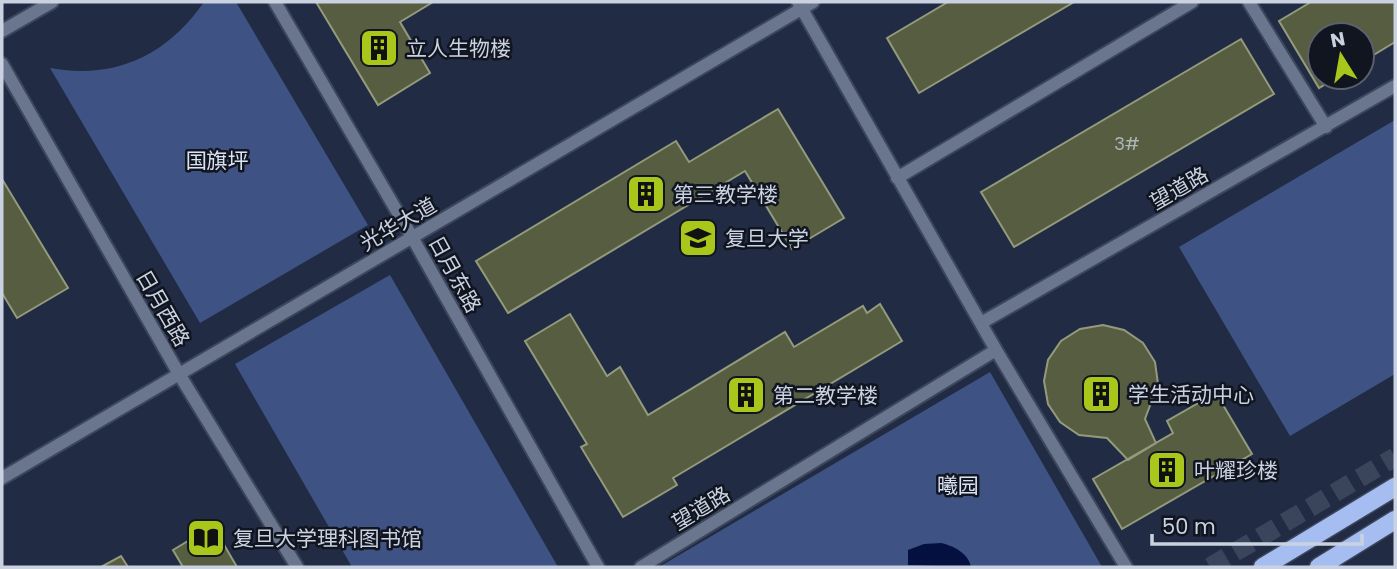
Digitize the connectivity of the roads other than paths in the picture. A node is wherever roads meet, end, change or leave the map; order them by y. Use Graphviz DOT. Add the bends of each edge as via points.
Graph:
graph roads {
  1 [pos="51,2"];
  2 [pos="275,2"];
  3 [pos="1192,2"];
  4 [pos="1249,2"];
  5 [pos="804,4"];
  6 [pos="2,31"];
  7 [pos="2,64"];
  8 [pos="1395,86"];
  9 [pos="1325,127"];
  10 [pos="897,178"];
  11 [pos="412,237"];
  12 [pos="981,323"];
  13 [pos="996,350"];
  14 [pos="179,374"];
  15 [pos="2,478"];
  16 [pos="1395,486"];
  17 [pos="1395,520"];
  18 [pos="297,567"];
  19 [pos="598,567"];
  20 [pos="641,567"];
  21 [pos="1126,567"];
  22 [pos="1263,567"];
  23 [pos="1319,567"];
  1 -- 6 [label="lane"];
  2 -- 11 [label="lane, 日月东路"];
  3 -- 10 [label="lane"];
  4 -- 9 [label="lane"];
  5 -- 10 [label="lane"];
  5 -- 11 [label="lane, 光华大道"];
  7 -- 14 [label="lane, 日月西路"];
  8 -- 9 [label="lane, 望道路"];
  9 -- 12 [label="lane, 望道路"];
  10 -- 12 [label="lane"];
  11 -- 14 [label="lane, 光华大道"];
  11 -- 19 [label="lane, 日月东路"];
  12 -- 13 [label="lane"];
  13 -- 20 [label="lane, 望道路"];
  13 -- 21 [label="lane"];
  14 -- 15 [label="lane, 光华大道"];
  14 -- 18 [label="lane, 日月西路"];
  16 -- 22 [label="main road"];
  17 -- 23 [label="main road"];
}
